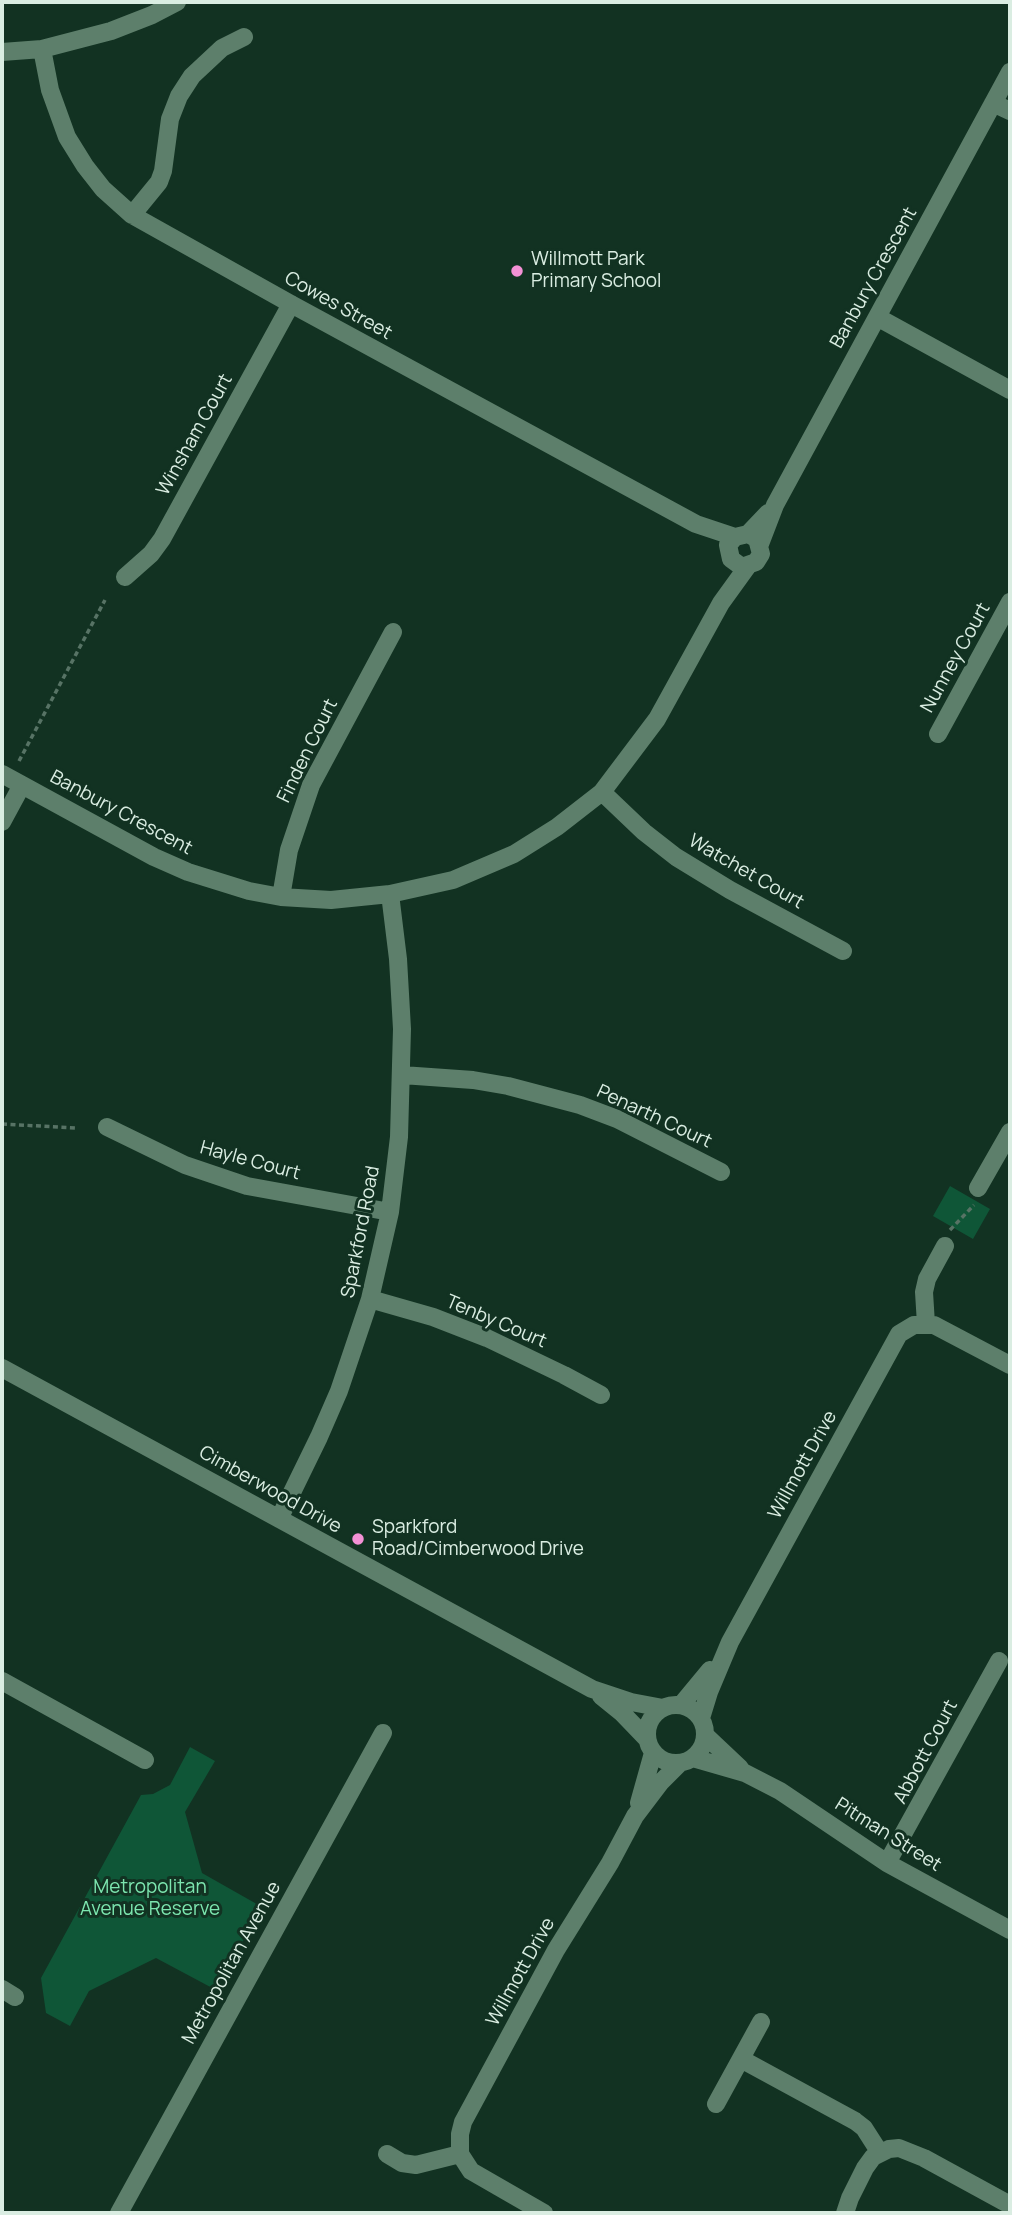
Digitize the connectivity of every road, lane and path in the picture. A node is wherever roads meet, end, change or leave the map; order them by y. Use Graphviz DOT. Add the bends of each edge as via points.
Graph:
graph roads {
  1 [pos="177,2"];
  2 [pos="244,37"];
  3 [pos="42,49"];
  4 [pos="2,52"];
  5 [pos="1010,72"];
  6 [pos="993,103"];
  7 [pos="1010,111"];
  8 [pos="132,215"];
  9 [pos="290,304"];
  10 [pos="877,317"];
  11 [pos="1010,390"];
  12 [pos="742,549"];
  13 [pos="125,577"];
  14 [pos="106,600"];
  15 [pos="1010,602"];
  16 [pos="393,632"];
  17 [pos="938,734"];
  18 [pos="11,757"];
  19 [pos="2,774"];
  20 [pos="22,785"];
  21 [pos="602,792"];
  22 [pos="2,822"];
  23 [pos="390,894"];
  24 [pos="281,897"];
  25 [pos="843,951"];
  26 [pos="402,1074"];
  27 [pos="2,1124"];
  28 [pos="107,1127"];
  29 [pos="76,1128"];
  30 [pos="1010,1132"];
  31 [pos="721,1172"];
  32 [pos="978,1188"];
  33 [pos="390,1212"];
  34 [pos="945,1246"];
  35 [pos="370,1299"];
  36 [pos="926,1324"];
  37 [pos="1010,1365"];
  38 [pos="2,1368"];
  39 [pos="601,1395"];
  40 [pos="279,1519"];
  41 [pos="730,1642"];
  42 [pos="999,1661"];
  43 [pos="2,1681"];
  44 [pos="592,1689"];
  45 [pos="672,1706"];
  46 [pos="703,1726"];
  47 [pos="383,1733"];
  48 [pos="650,1746"];
  49 [pos="145,1760"];
  50 [pos="686,1761"];
  51 [pos="745,1773"];
  52 [pos="635,1816"];
  53 [pos="887,1863"];
  54 [pos="1010,1930"];
  55 [pos="761,2022"];
  56 [pos="741,2059"];
  57 [pos="716,2104"];
  58 [pos="880,2153"];
  59 [pos="387,2154"];
  60 [pos="460,2154"];
  61 [pos="1010,2205"];
  62 [pos="119,2213"];
  63 [pos="544,2213"];
  64 [pos="845,2213"];
  1 -- 3 [label="street" via="111,31"];
  2 -- 8 [label="street" via="222,48 192,76 179,96 170,119 159,182"];
  3 -- 4 [label="street"];
  3 -- 8 [label="street, Cowes Street" via="50,90 67,137 103,189"];
  5 -- 6 [label="street, Banbury Crescent"];
  6 -- 7 [label="street"];
  6 -- 10 [label="street, Banbury Crescent"];
  8 -- 9 [label="street, Cowes Street"];
  9 -- 12 [label="street, Cowes Street"];
  9 -- 13 [label="street, Winsham Court" via="162,538"];
  10 -- 11 [label="street"];
  10 -- 12 [label="street, Banbury Crescent" via="775,505"];
  12 -- 21 [label="street, Banbury Crescent" via="721,603 657,719"];
  14 -- 18 [label="path" via="20,762"];
  15 -- 17 [label="street, Nunney Court"];
  16 -- 24 [label="street, Finden Court" via="311,785 289,850"];
  19 -- 20 [label="street, Banbury Crescent"];
  20 -- 22 [label="street"];
  20 -- 24 [label="street, Banbury Crescent" via="188,872"];
  21 -- 23 [label="street, Banbury Crescent" via="514,854 453,880"];
  21 -- 25 [label="street, Watchet Court" via="676,857"];
  23 -- 24 [label="street, Banbury Crescent" via="331,900"];
  23 -- 26 [label="street, Sparkford Road" via="398,959"];
  26 -- 31 [label="street, Penarth Court" via="496,1084 580,1105"];
  26 -- 33 [label="street, Sparkford Road"];
  27 -- 29 [label="path"];
  28 -- 33 [label="street, Hayle Court" via="185,1166 247,1186"];
  30 -- 32 [label="street"];
  32 -- 34 [label="path" via="981,1194 971,1209 942,1237 940,1243"];
  33 -- 35 [label="street, Sparkford Road"];
  34 -- 36 [label="street" via="927,1279"];
  35 -- 39 [label="street, Tenby Court" via="487,1338"];
  35 -- 40 [label="street, Sparkford Road" via="339,1391"];
  36 -- 37 [label="street"];
  36 -- 41 [label="street, Willmott Drive" via="905,1328 891,1347"];
  38 -- 40 [label="street, Cimberwood Drive"];
  40 -- 44 [label="street, Cimberwood Drive"];
  41 -- 45 [label="street, Willmott Drive" via="697,1688"];
  41 -- 46 [label="street, Willmott Drive" via="709,1692"];
  42 -- 53 [label="street, Abbott Court"];
  43 -- 49 [label="street"];
  44 -- 45 [label="street, Cimberwood Drive" via="631,1702"];
  44 -- 48 [label="street, Cimberwood Drive" via="622,1713"];
  45 -- 46 [label="street" via="689,1707"];
  45 -- 48 [label="street" via="650,1721"];
  46 -- 50 [label="street" via="704,1744"];
  46 -- 51 [label="street, Pitman Street"];
  47 -- 62 [label="street, Metropolitan Avenue"];
  48 -- 50 [label="street" via="660,1759"];
  48 -- 52 [label="street, Willmott Drive"];
  50 -- 51 [label="street, Pitman Street"];
  50 -- 52 [label="street, Willmott Drive" via="660,1783"];
  51 -- 53 [label="street, Pitman Street" via="800,1803"];
  52 -- 60 [label="street, Willmott Drive" via="463,2122"];
  53 -- 54 [label="street, Pitman Street"];
  55 -- 56 [label="street"];
  56 -- 57 [label="street"];
  56 -- 58 [label="street" via="855,2121"];
  58 -- 61 [label="street" via="900,2148 911,2152"];
  58 -- 64 [label="street" via="865,2168"];
  59 -- 60 [label="street" via="416,2165"];
  60 -- 63 [label="street" via="471,2171"];
}
